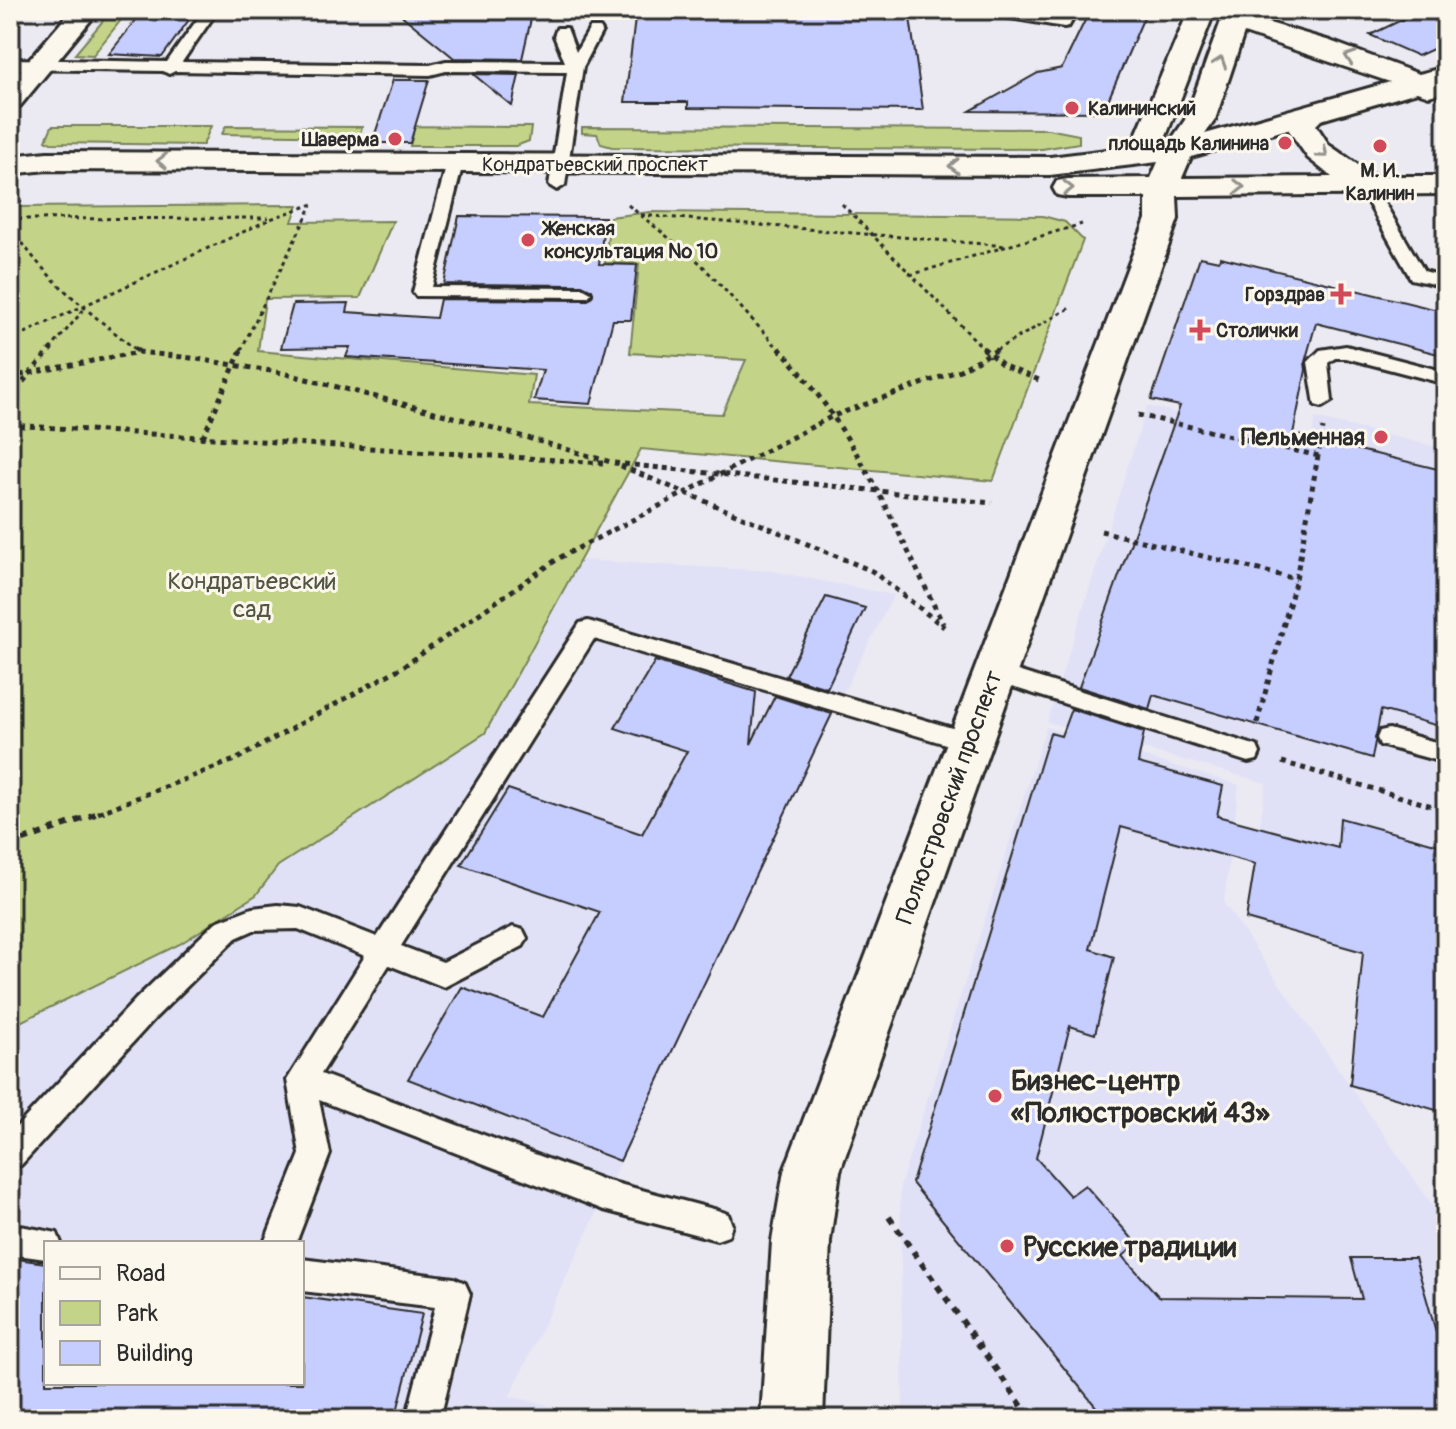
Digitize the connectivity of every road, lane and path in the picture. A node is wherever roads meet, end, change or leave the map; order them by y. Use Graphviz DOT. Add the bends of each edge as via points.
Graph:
graph roads {
  1 [pos="86,10"];
  2 [pos="211,10"];
  3 [pos="991,10"];
  4 [pos="1071,10"];
  5 [pos="1202,10"];
  6 [pos="1236,16"];
  7 [pos="562,31"];
  8 [pos="595,31"];
  9 [pos="10,64"];
  10 [pos="39,65"];
  11 [pos="575,67"];
  12 [pos="169,69"];
  13 [pos="1439,85"];
  14 [pos="10,100"];
  15 [pos="1343,106"];
  16 [pos="1446,111"];
  17 [pos="1312,112"];
  18 [pos="10,165"];
  19 [pos="1161,165"];
  20 [pos="452,174"];
  21 [pos="558,174"];
  22 [pos="1438,181"];
  23 [pos="1366,185"];
  24 [pos="16,190"];
  25 [pos="842,204"];
  26 [pos="628,205"];
  27 [pos="641,215"];
  28 [pos="273,218"];
  29 [pos="10,219"];
  30 [pos="1082,224"];
  31 [pos="871,235"];
  32 [pos="1007,246"];
  33 [pos="910,275"];
  34 [pos="1446,282"];
  35 [pos="582,293"];
  36 [pos="86,307"];
  37 [pos="1070,308"];
  38 [pos="10,340"];
  39 [pos="139,352"];
  40 [pos="990,355"];
  41 [pos="234,364"];
  42 [pos="32,371"];
  43 [pos="10,377"];
  44 [pos="1446,378"];
  45 [pos="1039,380"];
  46 [pos="10,397"];
  47 [pos="1322,401"];
  48 [pos="1138,415"];
  49 [pos="833,416"];
  50 [pos="10,425"];
  51 [pos="203,437"];
  52 [pos="1319,456"];
  53 [pos="614,463"];
  54 [pos="719,475"];
  55 [pos="685,493"];
  56 [pos="880,493"];
  57 [pos="992,503"];
  58 [pos="1101,531"];
  59 [pos="1296,579"];
  60 [pos="995,673"];
  61 [pos="1389,738"];
  62 [pos="969,742"];
  63 [pos="1248,753"];
  64 [pos="1446,754"];
  65 [pos="1446,810"];
  66 [pos="10,845"];
  67 [pos="513,938"];
  68 [pos="381,952"];
  69 [pos="301,1080"];
  70 [pos="10,1155"];
  71 [pos="889,1217"];
  72 [pos="717,1225"];
  73 [pos="10,1239"];
  74 [pos="281,1241"];
  75 [pos="44,1244"];
  76 [pos="304,1275"];
  77 [pos="423,1419"];
  78 [pos="792,1419"];
  79 [pos="1031,1419"];
  1 -- 10 [label="main road"];
  2 -- 12 [label="lane"];
  3 -- 4 [label="lane" via="1064,23"];
  5 -- 19 [label="main road, Полюстровский проспект"];
  13 -- 6 [label="main road, one-way"];
  19 -- 6 [label="main road, Полюстровский проспект, one-way" via="1200,120"];
  7 -- 11 [label="lane"];
  8 -- 11 [label="lane"];
  9 -- 10 [label="lane"];
  10 -- 12 [label="lane"];
  10 -- 14 [label="main road"];
  11 -- 12 [label="lane"];
  11 -- 21 [label="lane"];
  13 -- 15 [label="main road"];
  15 -- 16 [label="main road" via="1394,103"];
  15 -- 17 [label="main road"];
  17 -- 19 [label="main road"];
  17 -- 23 [label="main road, one-way" via="1301,124 1304,136"];
  20 -- 18 [label="main road, Кондратьевский проспект, one-way" via="47,161"];
  19 -- 21 [label="main road, Кондратьевский проспект"];
  19 -- 23 [label="main road, one-way"];
  19 -- 60 [label="main road, Полюстровский проспект" via="1162,219"];
  20 -- 21 [label="main road, Кондратьевский проспект"];
  20 -- 24 [label="main road, Кондратьевский проспект" via="32,184"];
  20 -- 35 [label="lane" via="422,292"];
  22 -- 23 [label="main road"];
  23 -- 34 [label="lane" via="1417,275"];
  24 -- 29 [label="path"];
  25 -- 31 [label="path"];
  26 -- 27 [label="path"];
  27 -- 31 [label="path"];
  27 -- 49 [label="path" via="711,274"];
  28 -- 29 [label="path"];
  28 -- 36 [label="path"];
  28 -- 41 [label="path" via="313,204"];
  29 -- 36 [label="path" via="15,238"];
  30 -- 32 [label="path"];
  31 -- 32 [label="path"];
  31 -- 33 [label="path"];
  32 -- 33 [label="path"];
  33 -- 40 [label="path"];
  36 -- 38 [label="path"];
  36 -- 39 [label="path"];
  36 -- 42 [label="path"];
  37 -- 40 [label="path"];
  39 -- 41 [label="path"];
  39 -- 42 [label="path"];
  40 -- 45 [label="path"];
  40 -- 49 [label="path"];
  41 -- 51 [label="path"];
  41 -- 53 [label="path" via="469,421"];
  42 -- 43 [label="path"];
  42 -- 46 [label="path"];
  44 -- 47 [label="lane" via="1333,352 1318,362"];
  47 -- 52 [label="path"];
  48 -- 52 [label="path"];
  49 -- 54 [label="path"];
  49 -- 56 [label="path"];
  50 -- 51 [label="path"];
  51 -- 53 [label="path"];
  52 -- 59 [label="path"];
  53 -- 54 [label="path"];
  53 -- 55 [label="path"];
  54 -- 55 [label="path"];
  54 -- 56 [label="path"];
  55 -- 56 [label="path" via="872,571 944,627"];
  55 -- 66 [label="path" via="559,558 404,666 237,759"];
  56 -- 57 [label="path"];
  58 -- 59 [label="path"];
  59 -- 63 [label="path"];
  60 -- 62 [label="main road, Полюстровский проспект"];
  60 -- 63 [label="lane"];
  61 -- 64 [label="lane"];
  62 -- 68 [label="lane" via="588,629"];
  62 -- 78 [label="main road, Полюстровский проспект" via="812,1171 801,1241"];
  63 -- 65 [label="path"];
  67 -- 68 [label="lane" via="444,975"];
  68 -- 69 [label="lane"];
  68 -- 70 [label="lane" via="300,918 252,919 226,930"];
  69 -- 72 [label="lane" via="604,1195"];
  69 -- 74 [label="lane" via="315,1154"];
  71 -- 79 [label="path"];
  73 -- 75 [label="lane"];
  76 -- 77 [label="lane" via="454,1294"];
}
